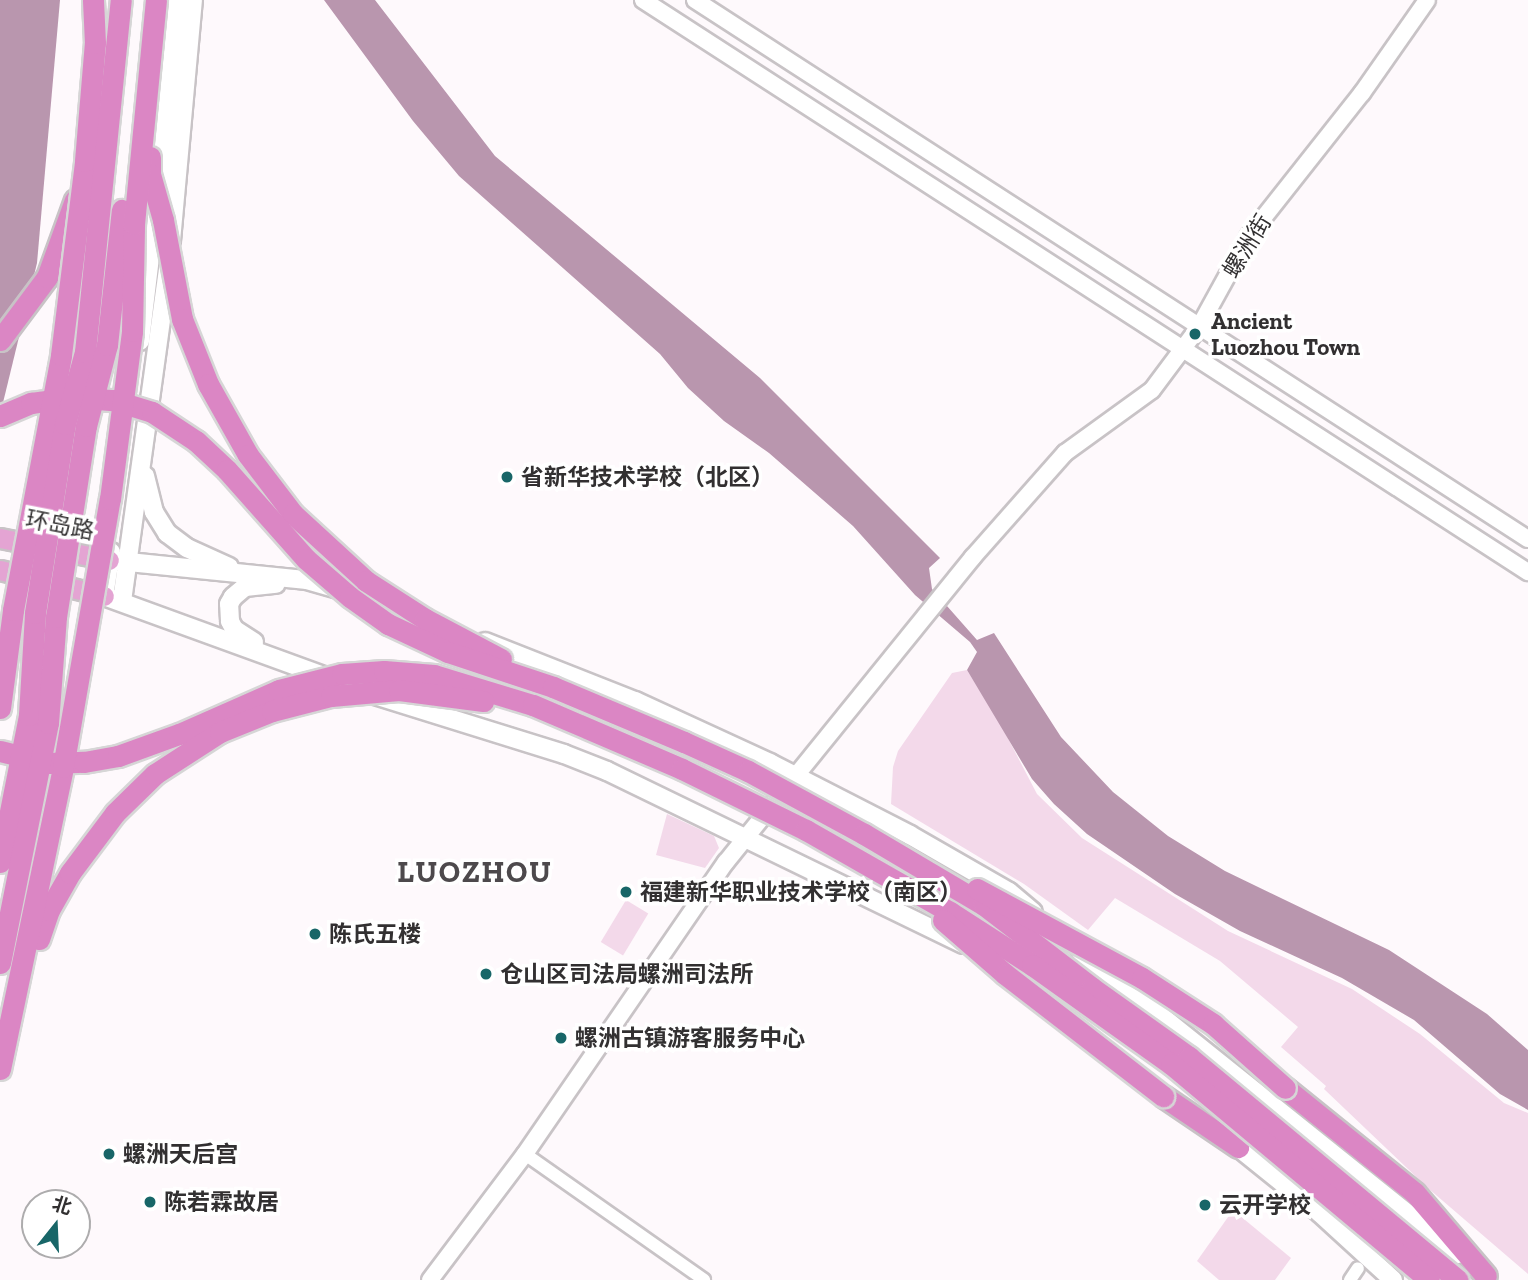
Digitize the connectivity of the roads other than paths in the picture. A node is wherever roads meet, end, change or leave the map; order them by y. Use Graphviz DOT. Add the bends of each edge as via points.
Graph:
graph roads {
  1 [pos="93,0"];
  2 [pos="121,0"];
  3 [pos="143,0"];
  4 [pos="156,0"];
  5 [pos="176,0"];
  6 [pos="193,0"];
  7 [pos="643,0"];
  8 [pos="1426,0"];
  9 [pos="701,2"];
  10 [pos="150,84"];
  11 [pos="85,161"];
  12 [pos="1199,327"];
  13 [pos="0,340"];
  14 [pos="1182,349"];
  15 [pos="0,416"];
  16 [pos="143,469"];
  17 [pos="0,538"];
  18 [pos="1528,539"];
  19 [pos="119,561"];
  20 [pos="0,570"];
  21 [pos="242,572"];
  22 [pos="1528,572"];
  23 [pos="307,580"];
  24 [pos="113,599"];
  25 [pos="307,670"];
  26 [pos="553,687"];
  27 [pos="0,708"];
  28 [pos="615,741"];
  29 [pos="0,751"];
  30 [pos="798,777"];
  31 [pos="746,838"];
  32 [pos="906,858"];
  33 [pos="0,862"];
  34 [pos="898,883"];
  35 [pos="0,963"];
  36 [pos="14,1010"];
  37 [pos="0,1069"];
  38 [pos="1238,1147"];
  39 [pos="525,1154"];
  40 [pos="1358,1268"];
  41 [pos="1488,1278"];
  42 [pos="430,1280"];
  43 [pos="704,1280"];
  44 [pos="1350,1280"];
  45 [pos="1393,1280"];
  46 [pos="1429,1280"];
  47 [pos="1458,1280"];
  1 -- 11 [label="highway, bridge" via="95,43"];
  2 -- 33 [label="highway, bridge" via="85,352 63,437 35,613 29,715"];
  3 -- 35 [label="highway, bridge" via="107,345 86,426 56,617 48,723"];
  4 -- 10 [label="highway, bridge"];
  5 -- 19 [label="main road"];
  6 -- 16 [label="main road" via="163,323"];
  7 -- 14 [label="street"];
  8 -- 12 [label="street, 螺洲街" via="1362,93 1249,236"];
  9 -- 12 [label="street"];
  10 -- 26 [label="highway, bridge" via="150,174 182,319 208,384 248,455 293,514 366,581 425,619"];
  10 -- 36 [label="highway, bridge" via="134,224 132,331 102,559"];
  11 -- 13 [label="highway, bridge" via="47,277"];
  11 -- 27 [label="highway, bridge" via="61,355 13,610"];
  12 -- 14 [label="street, 螺洲街"];
  12 -- 18 [label="street"];
  14 -- 22 [label="street"];
  14 -- 30 [label="street, 螺洲街" via="1152,390 1065,453 966,566"];
  15 -- 26 [label="highway, bridge" via="31,403 75,397 113,400 152,412 202,446 306,559 367,610 448,652"];
  16 -- 19 [label="main road"];
  16 -- 21 [label="main road" via="154,512 167,533 187,548"];
  17 -- 19 [label="main road, 环岛路"];
  19 -- 21 [label="main road"];
  19 -- 24 [label="main road"];
  20 -- 24 [label="main road"];
  21 -- 23 [label="main road"];
  23 -- 25 [label="main road" via="245,587 233,597 228,612 234,629"];
  23 -- 30 [label="main road" via="388,603 571,674"];
  24 -- 25 [label="main road"];
  25 -- 31 [label="main road" via="581,760"];
  26 -- 32 [label="highway, bridge" via="748,771"];
  28 -- 29 [label="highway, bridge" via="489,690 435,674 384,671 310,679 138,750 101,760 50,763"];
  28 -- 34 [label="highway, bridge" via="806,830"];
  28 -- 36 [label="highway, bridge" via="508,707 399,690 331,696 247,719 155,774 91,841 49,910"];
  30 -- 31 [label="street, 螺洲街"];
  30 -- 41 [label="main road" via="1009,892"];
  31 -- 38 [label="main road" via="998,965 1150,1075"];
  31 -- 39 [label="street, 螺洲街"];
  32 -- 41 [label="highway, bridge" via="1031,915 1213,1024 1415,1193"];
  32 -- 47 [label="highway, bridge" via="984,905 1189,1057"];
  34 -- 38 [label="highway, bridge" via="1005,974 1163,1096"];
  34 -- 46 [label="highway, bridge" via="1032,965 1171,1064"];
  36 -- 37 [label="highway, bridge"];
  38 -- 45 [label="main road" via="1321,1213"];
  39 -- 42 [label="street, 螺洲街"];
  39 -- 43 [label="street"];
  40 -- 44 [label="street"];
}
